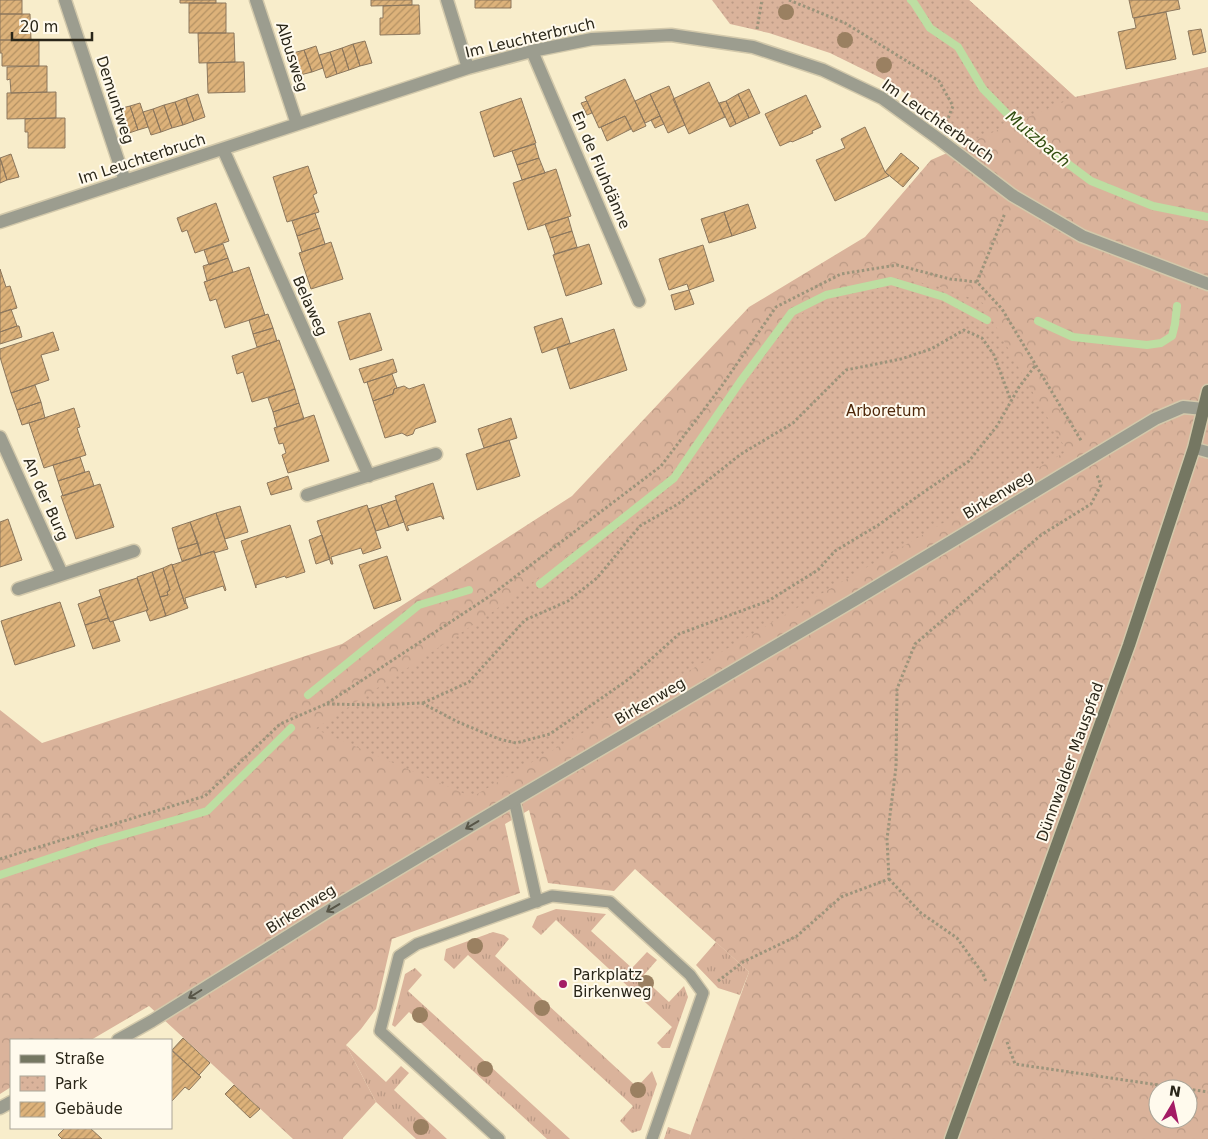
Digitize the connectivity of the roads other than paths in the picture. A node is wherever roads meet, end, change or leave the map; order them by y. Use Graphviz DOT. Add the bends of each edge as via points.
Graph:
graph roads {
  1 [pos="65,0"];
  2 [pos="256,0"];
  3 [pos="447,0"];
  4 [pos="532,51"];
  5 [pos="468,68"];
  6 [pos="296,124"];
  7 [pos="223,149"];
  8 [pos="125,181"];
  9 [pos="0,222"];
  10 [pos="1208,284"];
  11 [pos="639,302"];
  12 [pos="1208,392"];
  13 [pos="1204,409"];
  14 [pos="0,437"];
  15 [pos="1194,448"];
  16 [pos="1208,452"];
  17 [pos="436,454"];
  18 [pos="369,476"];
  19 [pos="307,495"];
  20 [pos="134,550"];
  21 [pos="62,574"];
  22 [pos="18,589"];
  23 [pos="514,800"];
  24 [pos="537,902"];
  25 [pos="120,1039"];
  26 [pos="493,1137"];
  27 [pos="652,1139"];
  28 [pos="951,1139"];
  1 -- 8 [label="street, Demuntweg"];
  2 -- 6 [label="street, Albusweg"];
  3 -- 5 [label="street"];
  4 -- 5 [label="street, Im Leuchterbruch"];
  4 -- 10 [label="street, Im Leuchterbruch" via="592,38 671,35 754,48 823,70 882,98 1012,195 1082,236"];
  4 -- 11 [label="street, En de Fluhdänne"];
  5 -- 6 [label="street, Im Leuchterbruch"];
  6 -- 7 [label="street, Im Leuchterbruch"];
  7 -- 8 [label="street, Im Leuchterbruch"];
  7 -- 18 [label="street, Belaweg"];
  8 -- 9 [label="street, Im Leuchterbruch"];
  12 -- 13 [label="main road, Dünnwalder Mauspfad"];
  13 -- 15 [label="main road, Dünnwalder Mauspfad"];
  13 -- 23 [label="street, Birkenweg" via="1183,407 1155,419"];
  14 -- 21 [label="street, An der Burg"];
  15 -- 16 [label="lane"];
  15 -- 28 [label="main road, Dünnwalder Mauspfad" via="1129,645"];
  17 -- 18 [label="street"];
  18 -- 19 [label="street"];
  20 -- 21 [label="street"];
  21 -- 22 [label="street"];
  23 -- 24 [label="lane"];
  23 -- 25 [label="street, Birkenweg, one-way"];
  24 -- 26 [label="lane" via="417,944 399,956 380,1031"];
  24 -- 27 [label="lane" via="552,896 610,902 690,975 703,992"];
}
